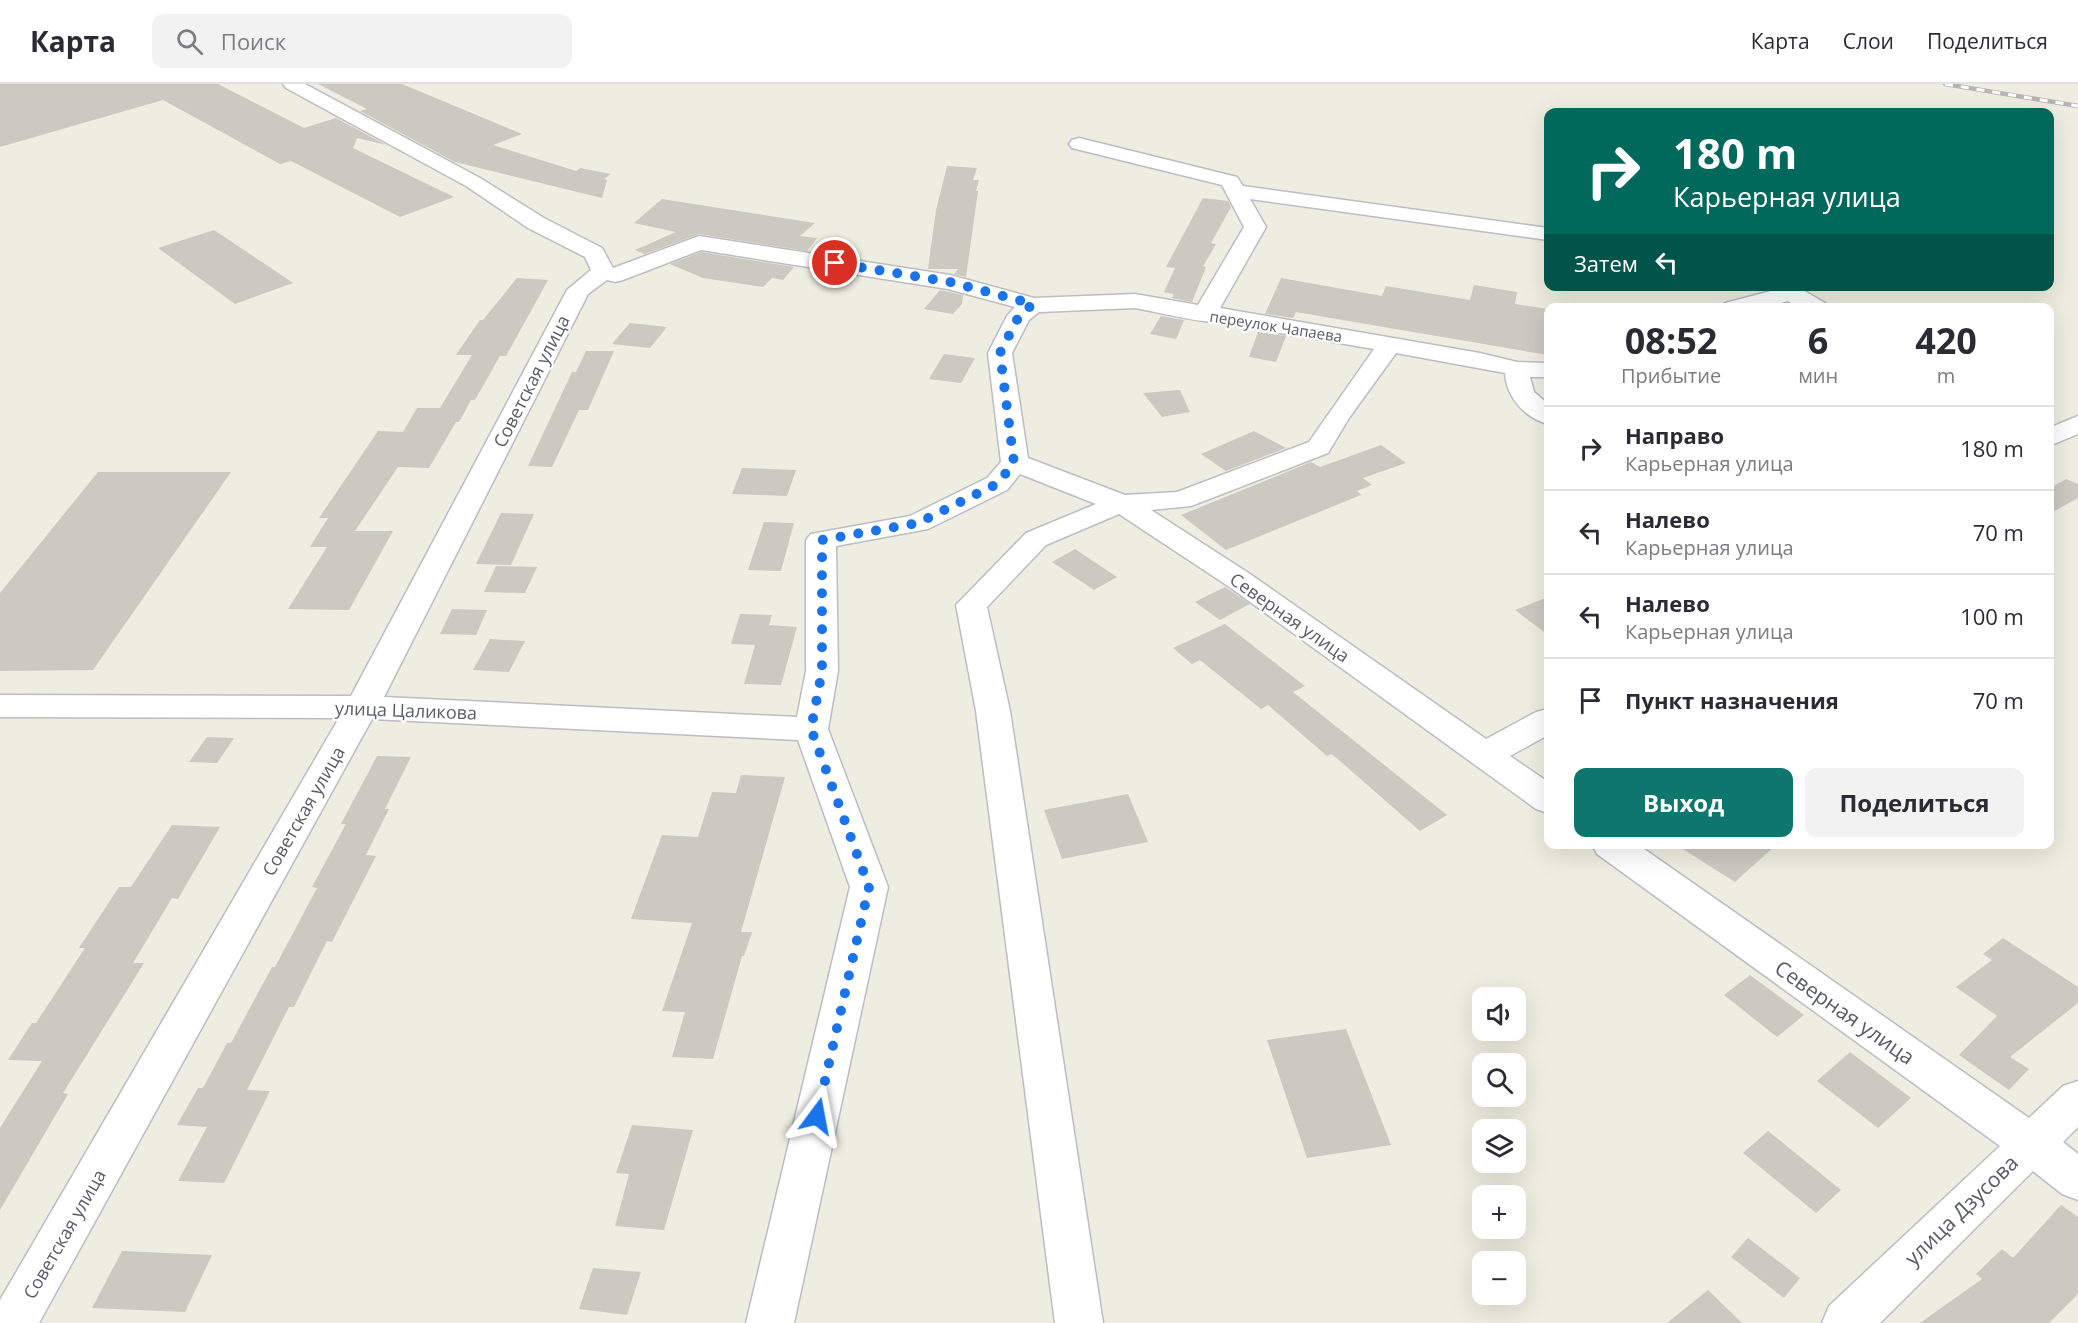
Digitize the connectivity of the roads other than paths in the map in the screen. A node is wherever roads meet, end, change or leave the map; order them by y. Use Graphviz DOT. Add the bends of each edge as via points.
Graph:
graph roads {
  1 [pos="292,84"];
  2 [pos="1079,144"];
  3 [pos="1236,191"];
  4 [pos="1544,233"];
  5 [pos="590,281"];
  6 [pos="1782,291"];
  7 [pos="1787,291"];
  8 [pos="1747,303"];
  9 [pos="1807,303"];
  10 [pos="1033,304"];
  11 [pos="1204,315"];
  12 [pos="1389,345"];
  13 [pos="1517,369"];
  14 [pos="1544,370"];
  15 [pos="1544,413"];
  16 [pos="2078,424"];
  17 [pos="2054,437"];
  18 [pos="2054,442"];
  19 [pos="2078,454"];
  20 [pos="1014,463"];
  21 [pos="1122,504"];
  22 [pos="0,706"];
  23 [pos="362,707"];
  24 [pos="1544,722"];
  25 [pos="811,729"];
  26 [pos="1484,755"];
  27 [pos="1544,797"];
  28 [pos="1617,849"];
  29 [pos="2078,1099"];
  30 [pos="2030,1143"];
  31 [pos="2078,1180"];
  32 [pos="13,1323"];
  33 [pos="770,1323"];
  34 [pos="1079,1323"];
  35 [pos="1846,1323"];
  1 -- 5 [label="street" via="594,253"];
  2 -- 3 [label="street" via="1230,181"];
  3 -- 4 [label="street"];
  3 -- 11 [label="street" via="1255,227"];
  5 -- 10 [label="street, переулок Чапаева" via="699,243 950,282"];
  5 -- 23 [label="street, Советская улица"];
  6 -- 8 [label="street"];
  7 -- 9 [label="street"];
  10 -- 11 [label="street, переулок Чапаева" via="1135,301"];
  10 -- 20 [label="street" via="1019,316 1000,353"];
  11 -- 12 [label="street, переулок Чапаева"];
  12 -- 13 [label="street, переулок Чапаева"];
  12 -- 21 [label="street" via="1319,447 1181,500"];
  13 -- 14 [label="street, переулок Чапаева"];
  13 -- 15 [label="street" via="1517,385 1525,398"];
  16 -- 17 [label="street"];
  18 -- 19 [label="street"];
  20 -- 21 [label="street, Северная улица"];
  20 -- 25 [label="street" via="997,484 918,523 822,540 822,671"];
  21 -- 26 [label="street, Северная улица" via="1239,580"];
  21 -- 34 [label="street" via="1036,539 971,605 993,711"];
  22 -- 23 [label="street, улица Цаликова"];
  23 -- 25 [label="street, улица Цаликова"];
  23 -- 32 [label="street, Советская улица"];
  24 -- 26 [label="street"];
  25 -- 33 [label="street" via="869,887"];
  26 -- 27 [label="street, Северная улица"];
  28 -- 30 [label="street, Северная улица"];
  29 -- 30 [label="street, улица Дзусова"];
  30 -- 31 [label="street, Северная улица"];
  30 -- 35 [label="street, улица Дзусова"];
}
